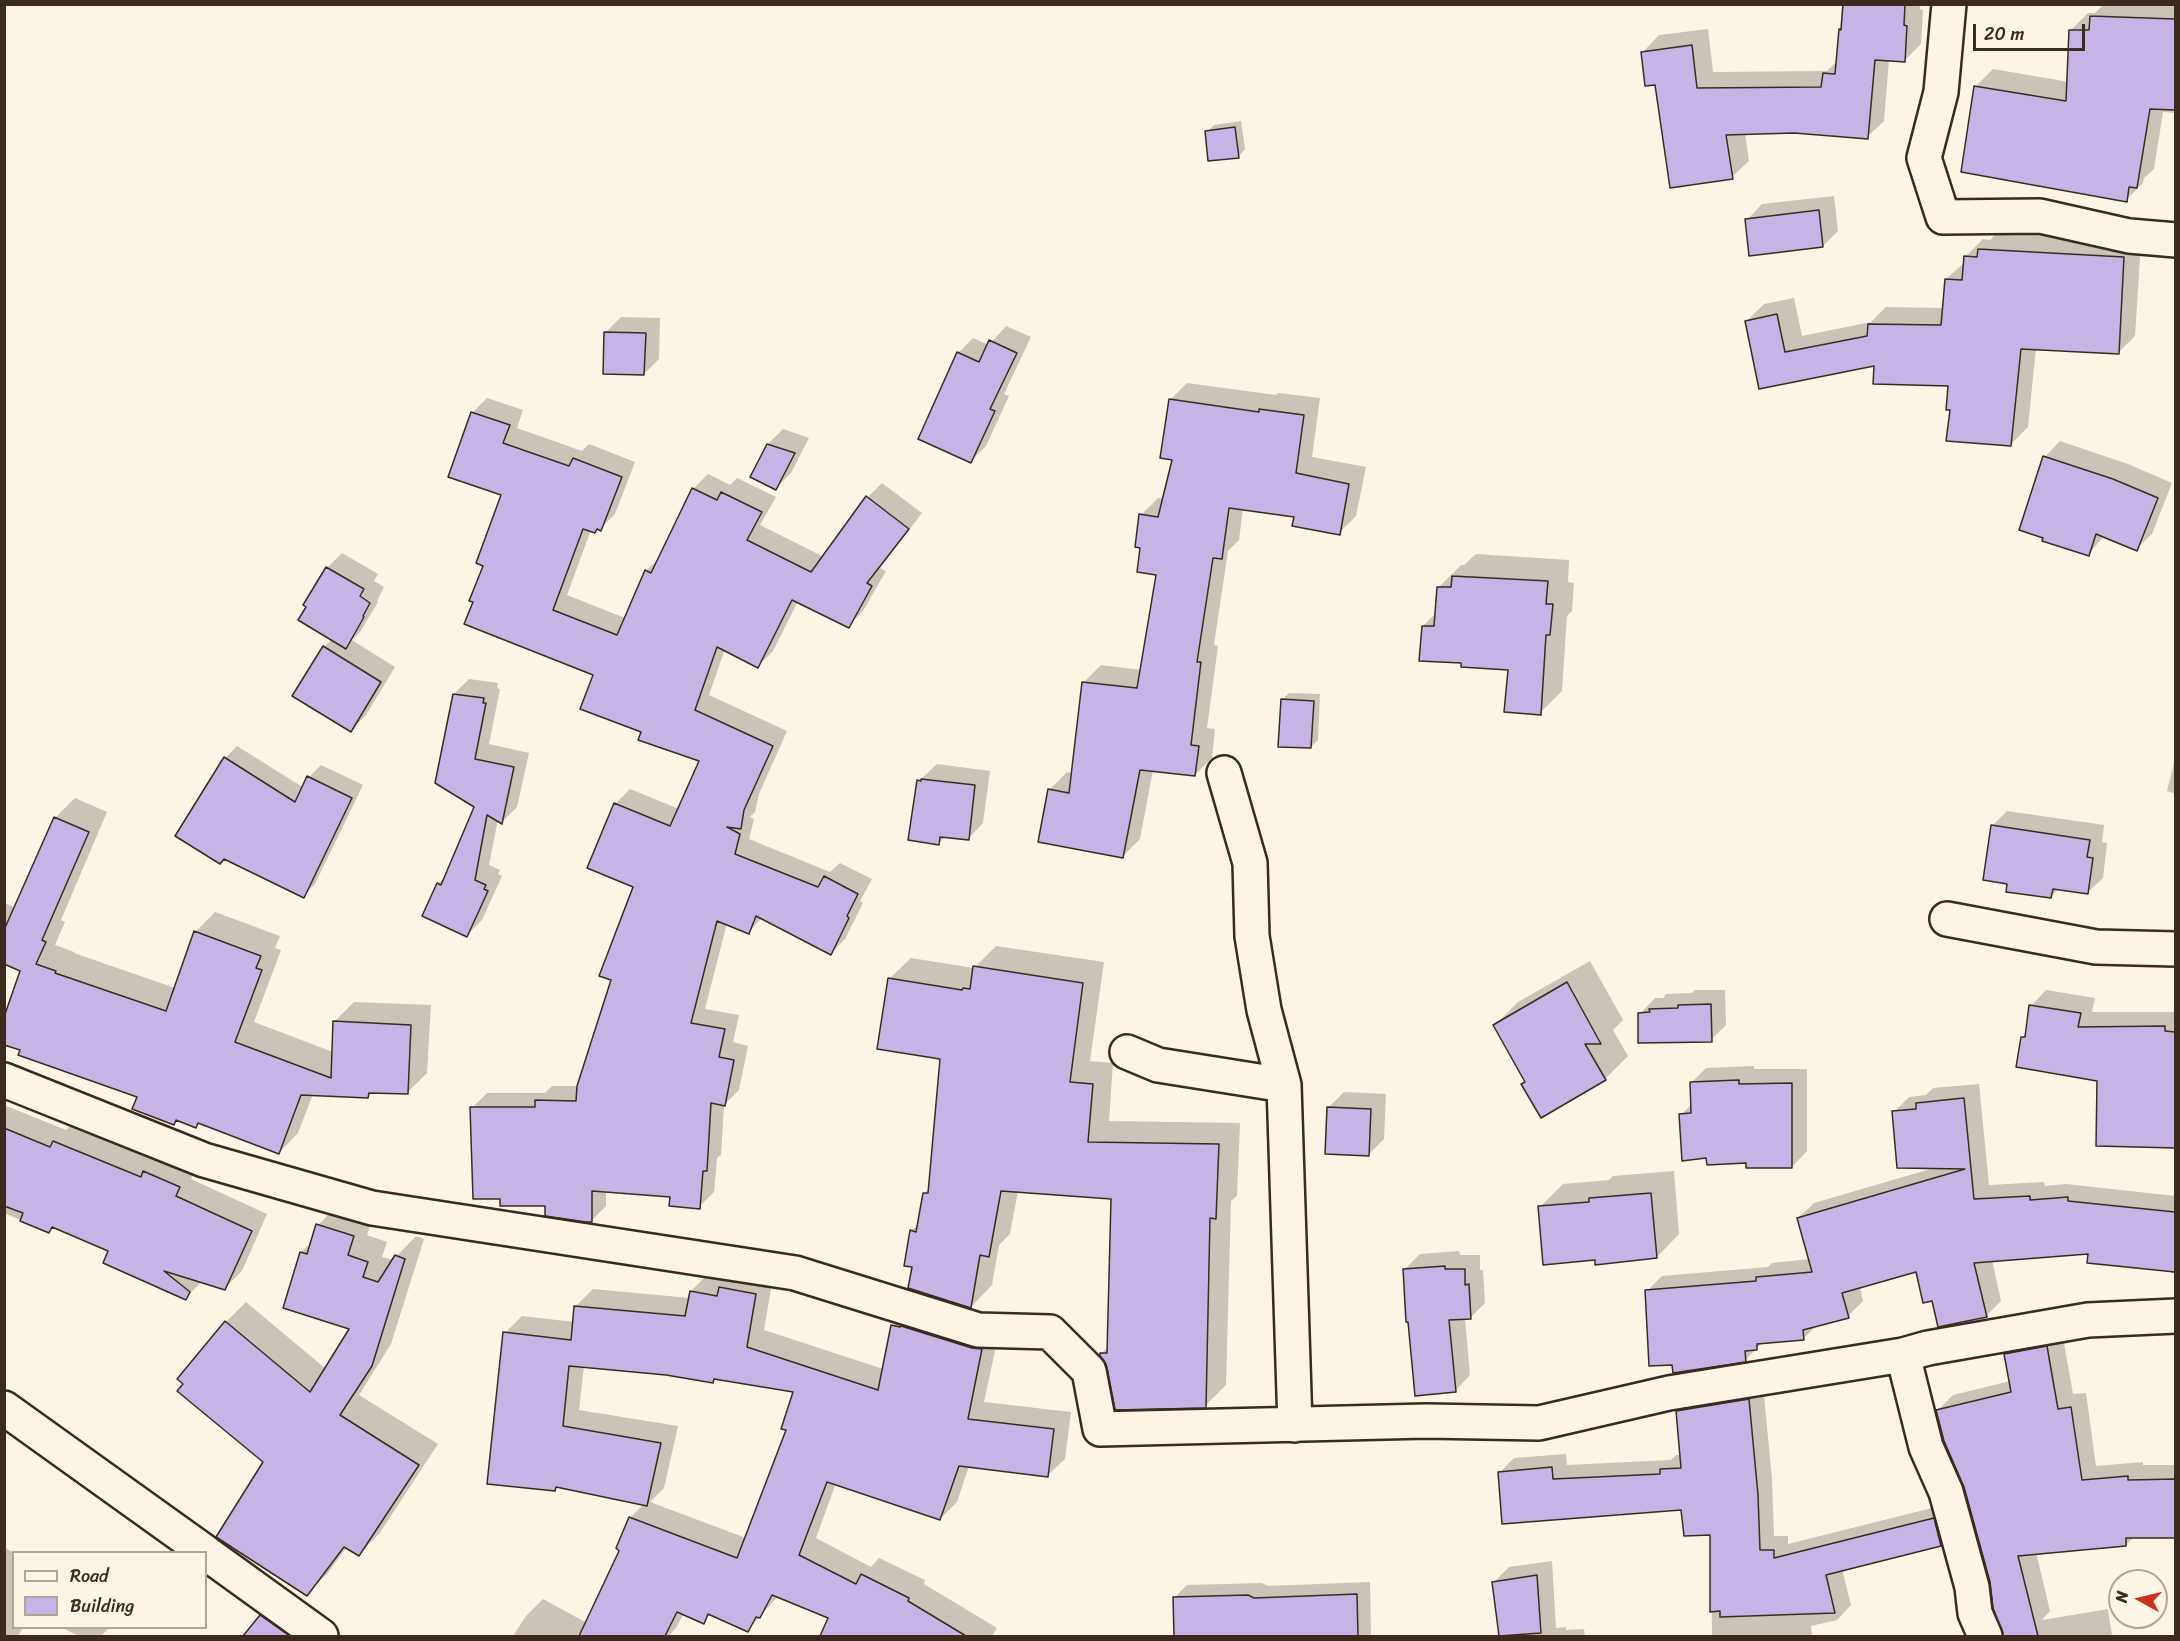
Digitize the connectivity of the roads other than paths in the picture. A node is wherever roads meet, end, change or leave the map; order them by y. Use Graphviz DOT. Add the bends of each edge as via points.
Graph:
graph roads {
  1 [pos="1949,4"];
  2 [pos="2175,240"];
  3 [pos="1224,773"];
  4 [pos="1947,919"];
  5 [pos="2175,949"];
  6 [pos="1127,1052"];
  7 [pos="4,1080"];
  8 [pos="1284,1085"];
  9 [pos="2175,1316"];
  10 [pos="1903,1355"];
  11 [pos="4,1408"];
  12 [pos="1295,1425"];
  13 [pos="202,1551"];
  14 [pos="207,1554"];
  15 [pos="321,1636"];
  16 [pos="1985,1636"];
  1 -- 2 [label="street" via="1941,92 1924,158 1942,217 2040,216 2129,236"];
  3 -- 8 [label="street" via="1250,863 1252,936 1264,1010"];
  4 -- 5 [label="street" via="2096,946"];
  6 -- 8 [label="street" via="1158,1065"];
  7 -- 12 [label="street" via="204,1160 372,1208 795,1273 978,1330 1050,1332 1089,1371 1100,1429"];
  8 -- 12 [label="street"];
  9 -- 10 [label="street" via="2088,1320"];
  10 -- 12 [label="street" via="1669,1394 1539,1423"];
  10 -- 16 [label="street" via="1926,1447 1946,1492 1972,1587 1975,1613"];
  11 -- 13 [label="street"];
  14 -- 15 [label="street"];
}
